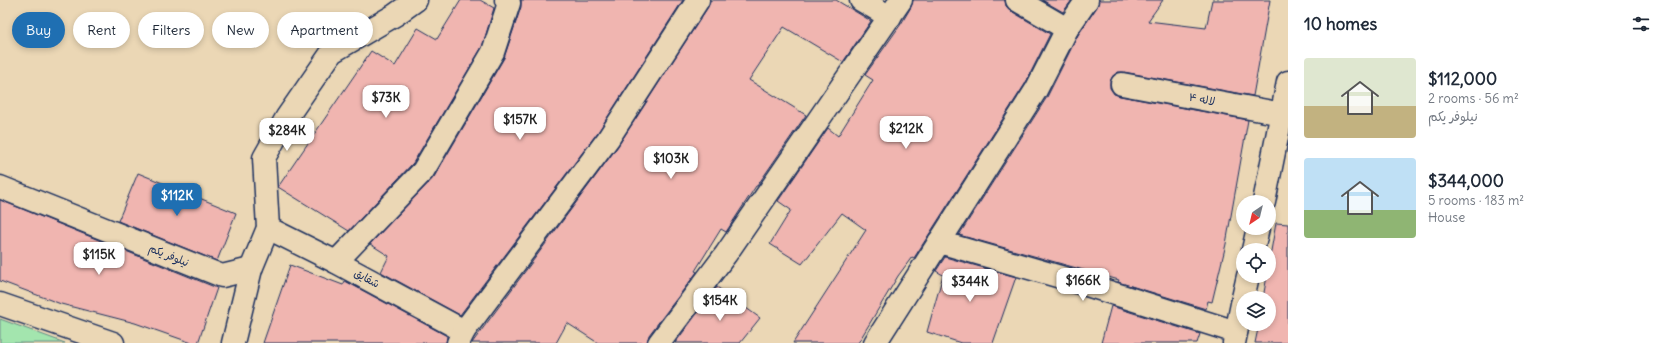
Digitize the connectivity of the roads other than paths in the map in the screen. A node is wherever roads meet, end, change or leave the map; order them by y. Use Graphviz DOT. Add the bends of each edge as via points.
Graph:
graph roads {
  1 [pos="416,0"];
  2 [pos="506,0"];
  3 [pos="698,0"];
  4 [pos="861,0"];
  5 [pos="1017,0"];
  6 [pos="1087,0"];
  7 [pos="392,8"];
  8 [pos="895,8"];
  9 [pos="1067,30"];
  10 [pos="1288,82"];
  11 [pos="1122,84"];
  12 [pos="1282,114"];
  13 [pos="0,188"];
  14 [pos="1265,195"];
  15 [pos="268,228"];
  16 [pos="939,242"];
  17 [pos="336,262"];
  18 [pos="251,269"];
  19 [pos="0,304"];
  20 [pos="461,337"];
  21 [pos="1235,337"];
  22 [pos="113,343"];
  23 [pos="233,343"];
  24 [pos="659,343"];
  25 [pos="875,343"];
  1 -- 7 [label="street"];
  2 -- 17 [label="street" via="509,3 493,52 422,171"];
  3 -- 20 [label="street" via="608,139"];
  4 -- 8 [label="street"];
  5 -- 9 [label="street"];
  6 -- 9 [label="street"];
  7 -- 15 [label="street" via="332,52 287,117 264,158"];
  8 -- 24 [label="street" via="726,254"];
  9 -- 16 [label="street" via="1036,90"];
  10 -- 12 [label="street"];
  11 -- 12 [label="street, لاله ۴"];
  12 -- 14 [label="street"];
  13 -- 18 [label="street, نیلوفر یکم" via="222,276"];
  15 -- 17 [label="street, شقایق"];
  15 -- 18 [label="street"];
  16 -- 21 [label="street" via="1071,280"];
  16 -- 25 [label="street"];
  17 -- 20 [label="street, شقایق"];
  18 -- 23 [label="street"];
  19 -- 22 [label="street"];
}
